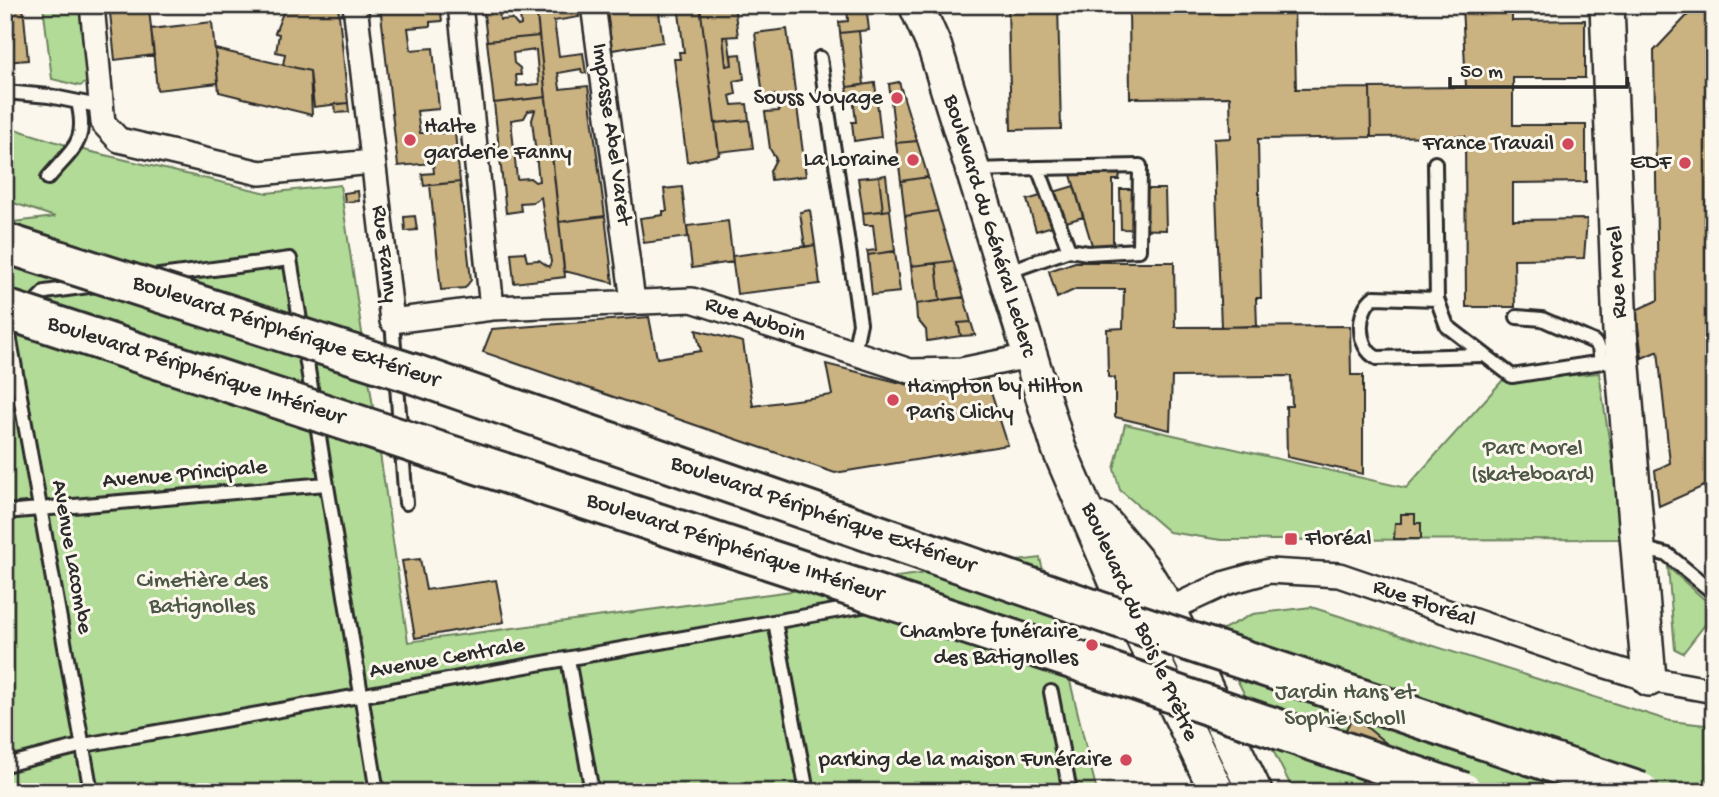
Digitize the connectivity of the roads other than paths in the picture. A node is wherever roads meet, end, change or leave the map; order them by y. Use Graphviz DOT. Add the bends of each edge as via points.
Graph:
graph roads {
  1 [pos="92,5"];
  2 [pos="355,5"];
  3 [pos="460,5"];
  4 [pos="593,5"];
  5 [pos="916,5"];
  6 [pos="1607,5"];
  7 [pos="927,20"];
  8 [pos="820,58"];
  9 [pos="5,92"];
  10 [pos="78,102"];
  11 [pos="103,107"];
  12 [pos="372,162"];
  13 [pos="1435,163"];
  14 [pos="1038,168"];
  15 [pos="972,170"];
  16 [pos="48,178"];
  17 [pos="5,243"];
  18 [pos="1069,250"];
  19 [pos="1004,273"];
  20 [pos="1437,299"];
  21 [pos="633,302"];
  22 [pos="492,308"];
  23 [pos="1517,317"];
  24 [pos="7,319"];
  25 [pos="392,321"];
  26 [pos="854,352"];
  27 [pos="1482,355"];
  28 [pos="1029,356"];
  29 [pos="1611,360"];
  30 [pos="326,484"];
  31 [pos="1080,495"];
  32 [pos="406,503"];
  33 [pos="41,508"];
  34 [pos="5,512"];
  35 [pos="1639,542"];
  36 [pos="1714,593"];
  37 [pos="897,600"];
  38 [pos="1168,609"];
  39 [pos="775,622"];
  40 [pos="1137,625"];
  41 [pos="568,659"];
  42 [pos="1650,679"];
  43 [pos="1714,691"];
  44 [pos="1051,692"];
  45 [pos="361,696"];
  46 [pos="84,745"];
  47 [pos="5,765"];
  48 [pos="91,792"];
  49 [pos="377,792"];
  50 [pos="592,792"];
  51 [pos="807,792"];
  52 [pos="1070,792"];
  53 [pos="1217,792"];
  54 [pos="1255,792"];
  55 [pos="1463,792"];
  56 [pos="1640,792"];
  1 -- 11 [label="street"];
  2 -- 12 [label="street, Rue Fanny"];
  3 -- 22 [label="street"];
  4 -- 21 [label="street, Impasse Abel Varet"];
  5 -- 7 [label="main road, Boulevard du Général Leclerc"];
  6 -- 29 [label="main road, Rue Morel"];
  7 -- 15 [label="main road, Boulevard du Général Leclerc"];
  8 -- 26 [label="lane" via="860,323"];
  9 -- 10 [label="lane"];
  10 -- 11 [label="lane"];
  10 -- 16 [label="lane" via="84,126 78,142"];
  11 -- 12 [label="street" via="103,124 119,140 260,173"];
  12 -- 25 [label="street, Rue Fanny"];
  13 -- 20 [label="lane"];
  14 -- 15 [label="lane"];
  14 -- 18 [label="lane"];
  14 -- 18 [label="lane" via="1140,166 1139,250"];
  15 -- 19 [label="main road, Boulevard du Général Leclerc"];
  17 -- 56 [label="highway, Boulevard Périphérique Extérieur, bridge" via="401,369 1101,612"];
  18 -- 19 [label="lane"];
  19 -- 28 [label="main road, Boulevard du Général Leclerc"];
  20 -- 27 [label="lane" via="1447,326"];
  20 -- 27 [label="lane" via="1374,297 1366,303 1361,315 1368,354 1377,358"];
  21 -- 22 [label="street, Rue Auboin"];
  21 -- 26 [label="street, Rue Auboin" via="692,300"];
  22 -- 25 [label="street, Rue Auboin"];
  23 -- 29 [label="lane" via="1542,319 1594,342"];
  24 -- 30 [label="lane" via="45,292 290,259"];
  24 -- 33 [label="lane, Avenue Lacombe"];
  24 -- 55 [label="highway, Boulevard Périphérique Intérieur, bridge" via="1055,653"];
  25 -- 32 [label="lane, Rue Fanny"];
  26 -- 28 [label="street, Rue Auboin" via="910,371 961,370"];
  27 -- 29 [label="lane" via="1512,376"];
  28 -- 31 [label="main road, Boulevard du Général Leclerc" via="1059,449"];
  29 -- 35 [label="main road, Rue Morel"];
  30 -- 33 [label="lane, Avenue Principale"];
  30 -- 45 [label="lane"];
  31 -- 38 [label="main road, Boulevard du Bois le Prêtre" via="1142,568"];
  31 -- 40 [label="main road, Boulevard du Bois le Prêtre"];
  33 -- 34 [label="lane, Avenue Principale"];
  33 -- 46 [label="lane, Avenue Lacombe"];
  35 -- 36 [label="lane" via="1668,555"];
  35 -- 42 [label="main road, Rue Morel"];
  37 -- 39 [label="lane, Avenue Centrale"];
  38 -- 40 [label="street, Rue Floréal"];
  38 -- 42 [label="street, Rue Floréal" via="1269,570 1339,575"];
  38 -- 54 [label="main road, Boulevard du Bois le Prêtre"];
  39 -- 41 [label="lane, Avenue Centrale"];
  39 -- 51 [label="lane"];
  40 -- 53 [label="main road, Boulevard du Bois le Prêtre"];
  41 -- 45 [label="lane, Avenue Centrale"];
  41 -- 50 [label="lane"];
  42 -- 43 [label="street, Rue Floréal"];
  44 -- 52 [label="lane"];
  45 -- 46 [label="lane, Avenue Centrale"];
  45 -- 49 [label="lane"];
  46 -- 47 [label="lane, Avenue Centrale"];
  46 -- 48 [label="lane, Avenue Lacombe"];
}
